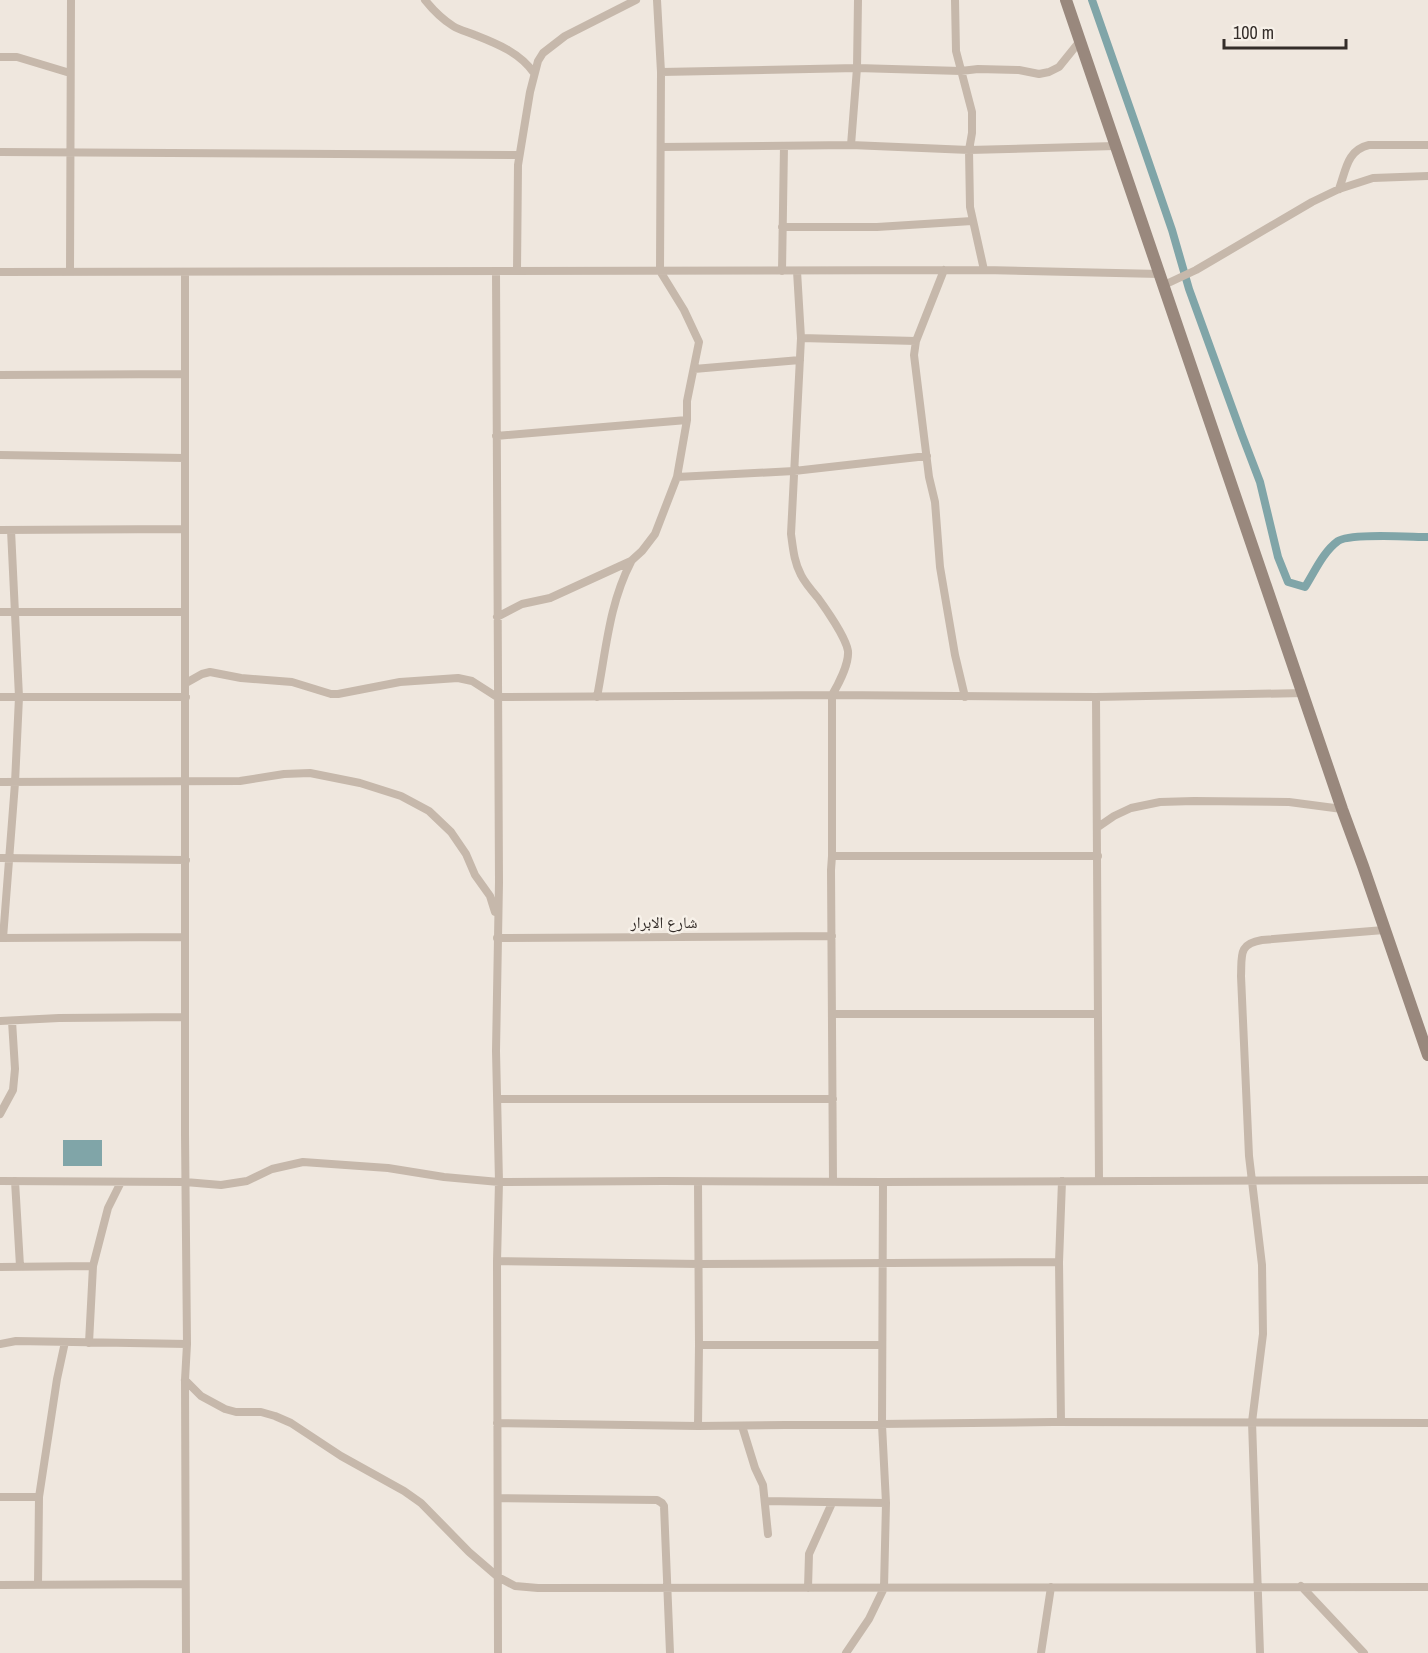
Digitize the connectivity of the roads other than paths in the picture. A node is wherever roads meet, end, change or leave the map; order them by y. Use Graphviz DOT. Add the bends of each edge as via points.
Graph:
graph roads {
  1 [pos="71,0"];
  2 [pos="425,0"];
  3 [pos="636,0"];
  4 [pos="657,0"];
  5 [pos="858,0"];
  6 [pos="955,0"];
  7 [pos="1066,0"];
  8 [pos="1080,41"];
  9 [pos="0,57"];
  10 [pos="857,68"];
  11 [pos="961,71"];
  12 [pos="661,72"];
  13 [pos="70,73"];
  14 [pos="534,74"];
  15 [pos="851,145"];
  16 [pos="1428,145"];
  17 [pos="784,146"];
  18 [pos="1115,146"];
  19 [pos="661,147"];
  20 [pos="969,150"];
  21 [pos="0,152"];
  22 [pos="70,153"];
  23 [pos="519,155"];
  24 [pos="1428,176"];
  25 [pos="1339,189"];
  26 [pos="972,221"];
  27 [pos="782,227"];
  28 [pos="944,270"];
  29 [pos="984,270"];
  30 [pos="517,271"];
  31 [pos="660,271"];
  32 [pos="782,271"];
  33 [pos="797,271"];
  34 [pos="0,272"];
  35 [pos="70,272"];
  36 [pos="184,272"];
  37 [pos="496,272"];
  38 [pos="1162,280"];
  39 [pos="801,338"];
  40 [pos="916,341"];
  41 [pos="800,360"];
  42 [pos="694,369"];
  43 [pos="185,374"];
  44 [pos="0,375"];
  45 [pos="687,420"];
  46 [pos="496,436"];
  47 [pos="0,455"];
  48 [pos="927,456"];
  49 [pos="185,458"];
  50 [pos="794,471"];
  51 [pos="677,477"];
  52 [pos="184,529"];
  53 [pos="10,530"];
  54 [pos="0,531"];
  55 [pos="631,561"];
  56 [pos="0,612"];
  57 [pos="14,612"];
  58 [pos="185,612"];
  59 [pos="497,617"];
  60 [pos="186,683"];
  61 [pos="1304,693"];
  62 [pos="832,695"];
  63 [pos="0,697"];
  64 [pos="19,697"];
  65 [pos="186,697"];
  66 [pos="497,697"];
  67 [pos="597,697"];
  68 [pos="965,697"];
  69 [pos="1096,697"];
  70 [pos="0,782"];
  71 [pos="186,782"];
  72 [pos="15,783"];
  73 [pos="1342,809"];
  74 [pos="1098,827"];
  75 [pos="1098,855"];
  76 [pos="832,856"];
  77 [pos="5,858"];
  78 [pos="186,860"];
  79 [pos="497,918"];
  80 [pos="1384,930"];
  81 [pos="832,936"];
  82 [pos="185,937"];
  83 [pos="2,938"];
  84 [pos="497,938"];
  85 [pos="833,1014"];
  86 [pos="1097,1014"];
  87 [pos="185,1017"];
  88 [pos="0,1021"];
  89 [pos="12,1021"];
  90 [pos="1428,1055"];
  91 [pos="833,1099"];
  92 [pos="497,1100"];
  93 [pos="0,1114"];
  94 [pos="1098,1180"];
  95 [pos="1252,1180"];
  96 [pos="1428,1180"];
  97 [pos="0,1181"];
  98 [pos="15,1181"];
  99 [pos="833,1181"];
  100 [pos="1062,1181"];
  101 [pos="121,1182"];
  102 [pos="185,1182"];
  103 [pos="499,1182"];
  104 [pos="698,1182"];
  105 [pos="883,1182"];
  106 [pos="497,1261"];
  107 [pos="1059,1262"];
  108 [pos="699,1264"];
  109 [pos="882,1264"];
  110 [pos="20,1266"];
  111 [pos="93,1266"];
  112 [pos="0,1267"];
  113 [pos="65,1342"];
  114 [pos="89,1343"];
  115 [pos="0,1344"];
  116 [pos="187,1344"];
  117 [pos="699,1345"];
  118 [pos="882,1345"];
  119 [pos="185,1380"];
  120 [pos="1061,1422"];
  121 [pos="1252,1422"];
  122 [pos="497,1423"];
  123 [pos="1428,1423"];
  124 [pos="882,1425"];
  125 [pos="698,1426"];
  126 [pos="742,1426"];
  127 [pos="0,1497"];
  128 [pos="39,1497"];
  129 [pos="498,1498"];
  130 [pos="765,1501"];
  131 [pos="832,1503"];
  132 [pos="886,1503"];
  133 [pos="768,1534"];
  134 [pos="498,1577"];
  135 [pos="185,1584"];
  136 [pos="0,1585"];
  137 [pos="38,1585"];
  138 [pos="1301,1586"];
  139 [pos="1051,1587"];
  140 [pos="1257,1587"];
  141 [pos="1428,1587"];
  142 [pos="668,1588"];
  143 [pos="808,1588"];
  144 [pos="884,1588"];
  145 [pos="186,1653"];
  146 [pos="498,1653"];
  147 [pos="670,1653"];
  148 [pos="846,1653"];
  149 [pos="1041,1653"];
  150 [pos="1260,1653"];
  151 [pos="1364,1653"];
  1 -- 13 [label="street"];
  2 -- 14 [label="street" via="454,28 510,51"];
  3 -- 14 [label="street" via="565,36 543,53"];
  4 -- 12 [label="street"];
  5 -- 10 [label="street"];
  6 -- 11 [label="street" via="956,51"];
  7 -- 8 [label="street"];
  8 -- 11 [label="street" via="1059,67 1049,72"];
  8 -- 18 [label="street"];
  9 -- 13 [label="street" via="17,57"];
  10 -- 11 [label="street"];
  10 -- 12 [label="street"];
  10 -- 15 [label="street"];
  11 -- 20 [label="street" via="972,112"];
  12 -- 19 [label="street"];
  13 -- 22 [label="street"];
  14 -- 23 [label="street"];
  15 -- 17 [label="street"];
  15 -- 20 [label="street"];
  16 -- 25 [label="street" via="1360,147 1352,154"];
  17 -- 19 [label="street"];
  17 -- 27 [label="street"];
  18 -- 20 [label="street"];
  18 -- 38 [label="street"];
  19 -- 31 [label="street"];
  20 -- 26 [label="street"];
  21 -- 22 [label="street"];
  22 -- 23 [label="street"];
  22 -- 35 [label="street"];
  23 -- 30 [label="street"];
  24 -- 25 [label="street" via="1373,178"];
  25 -- 38 [label="street" via="1196,270"];
  26 -- 27 [label="street"];
  26 -- 29 [label="street"];
  27 -- 32 [label="street"];
  28 -- 29 [label="street"];
  28 -- 33 [label="street"];
  28 -- 40 [label="street"];
  29 -- 38 [label="street"];
  30 -- 31 [label="street"];
  30 -- 37 [label="street"];
  31 -- 32 [label="street"];
  31 -- 42 [label="street" via="699,342"];
  32 -- 33 [label="street"];
  33 -- 39 [label="street"];
  34 -- 35 [label="street"];
  35 -- 36 [label="street"];
  36 -- 37 [label="street"];
  36 -- 43 [label="street"];
  37 -- 46 [label="street"];
  38 -- 61 [label="street"];
  39 -- 40 [label="street"];
  39 -- 41 [label="street"];
  40 -- 48 [label="street" via="914,355"];
  41 -- 42 [label="street"];
  41 -- 50 [label="street"];
  42 -- 45 [label="street"];
  43 -- 44 [label="street"];
  43 -- 49 [label="street"];
  45 -- 46 [label="street"];
  45 -- 51 [label="street"];
  46 -- 59 [label="street"];
  47 -- 49 [label="street"];
  48 -- 50 [label="street"];
  48 -- 68 [label="street" via="940,567"];
  49 -- 52 [label="street"];
  50 -- 51 [label="street"];
  50 -- 62 [label="street" via="791,534 795,560 801,577 823,604 848,652 842,677"];
  51 -- 55 [label="street" via="655,534"];
  52 -- 53 [label="street"];
  52 -- 58 [label="street"];
  53 -- 54 [label="street"];
  53 -- 57 [label="street"];
  55 -- 59 [label="street"];
  55 -- 67 [label="street" via="614,602"];
  56 -- 57 [label="street"];
  57 -- 58 [label="street"];
  57 -- 64 [label="street"];
  58 -- 60 [label="street"];
  59 -- 66 [label="street"];
  60 -- 65 [label="street"];
  60 -- 66 [label="street" via="210,672 292,682 338,694 400,682 458,678 472,681"];
  61 -- 69 [label="street"];
  61 -- 73 [label="street"];
  62 -- 67 [label="street"];
  62 -- 68 [label="street"];
  62 -- 76 [label="street"];
  63 -- 64 [label="street"];
  64 -- 65 [label="street"];
  64 -- 72 [label="street"];
  65 -- 71 [label="street"];
  66 -- 67 [label="street"];
  66 -- 79 [label="street"];
  68 -- 69 [label="street"];
  69 -- 74 [label="street"];
  70 -- 72 [label="street"];
  71 -- 72 [label="street"];
  71 -- 78 [label="street"];
  71 -- 79 [label="street" via="310,773 401,796 429,811 451,832 490,896"];
  72 -- 77 [label="street"];
  73 -- 74 [label="street" via="1289,802 1160,802 1131,808"];
  73 -- 80 [label="street"];
  74 -- 75 [label="street"];
  75 -- 76 [label="street"];
  75 -- 86 [label="street"];
  76 -- 81 [label="street"];
  77 -- 78 [label="street"];
  77 -- 83 [label="street"];
  78 -- 82 [label="street"];
  79 -- 84 [label="street"];
  80 -- 90 [label="street"];
  80 -- 95 [label="street" via="1262,940 1250,942 1242,952"];
  81 -- 84 [label="street, شارع الابرار"];
  81 -- 85 [label="street"];
  82 -- 83 [label="street"];
  82 -- 87 [label="street"];
  84 -- 92 [label="street"];
  85 -- 86 [label="street"];
  85 -- 91 [label="street"];
  86 -- 94 [label="street"];
  87 -- 89 [label="street"];
  87 -- 102 [label="street"];
  88 -- 89 [label="street"];
  89 -- 93 [label="street" via="13,1090"];
  91 -- 92 [label="street"];
  91 -- 99 [label="street"];
  92 -- 103 [label="street"];
  94 -- 95 [label="street"];
  94 -- 100 [label="street"];
  95 -- 96 [label="street"];
  95 -- 121 [label="street" via="1262,1265 1263,1334"];
  97 -- 98 [label="street"];
  98 -- 101 [label="street"];
  98 -- 110 [label="street"];
  99 -- 104 [label="street"];
  99 -- 105 [label="street"];
  100 -- 105 [label="street"];
  100 -- 107 [label="street"];
  101 -- 102 [label="street"];
  101 -- 111 [label="street" via="108,1208"];
  102 -- 103 [label="street" via="221,1185 247,1181 285,1165 312,1162"];
  102 -- 116 [label="street"];
  103 -- 104 [label="street"];
  103 -- 106 [label="street"];
  104 -- 108 [label="street"];
  105 -- 109 [label="street"];
  106 -- 108 [label="street"];
  106 -- 122 [label="street"];
  107 -- 109 [label="street"];
  107 -- 120 [label="street"];
  108 -- 109 [label="street"];
  108 -- 117 [label="street"];
  109 -- 118 [label="street"];
  110 -- 111 [label="street"];
  110 -- 112 [label="street"];
  111 -- 114 [label="street"];
  113 -- 114 [label="street"];
  113 -- 115 [label="street"];
  113 -- 128 [label="street"];
  114 -- 116 [label="street"];
  116 -- 119 [label="street"];
  117 -- 118 [label="street"];
  117 -- 125 [label="street"];
  118 -- 124 [label="street"];
  119 -- 134 [label="street" via="201,1396 225,1409 261,1412 291,1423 404,1491"];
  119 -- 135 [label="street"];
  120 -- 121 [label="street"];
  120 -- 124 [label="street"];
  121 -- 123 [label="street"];
  121 -- 140 [label="street"];
  122 -- 125 [label="street"];
  122 -- 129 [label="street"];
  124 -- 126 [label="street"];
  124 -- 132 [label="street"];
  125 -- 126 [label="street"];
  126 -- 130 [label="street"];
  127 -- 128 [label="street"];
  128 -- 137 [label="street"];
  129 -- 134 [label="street"];
  129 -- 142 [label="street" via="663,1503"];
  130 -- 131 [label="street"];
  130 -- 133 [label="street"];
  131 -- 132 [label="street"];
  131 -- 143 [label="street" via="809,1554"];
  132 -- 144 [label="street"];
  134 -- 142 [label="street" via="524,1587"];
  134 -- 146 [label="street"];
  135 -- 137 [label="street"];
  135 -- 145 [label="street"];
  136 -- 137 [label="street"];
  138 -- 140 [label="street"];
  138 -- 141 [label="street"];
  138 -- 151 [label="street"];
  139 -- 140 [label="street"];
  139 -- 144 [label="street"];
  139 -- 149 [label="street"];
  140 -- 150 [label="street"];
  142 -- 143 [label="street"];
  142 -- 147 [label="street"];
  143 -- 144 [label="street"];
  144 -- 148 [label="street"];
}
